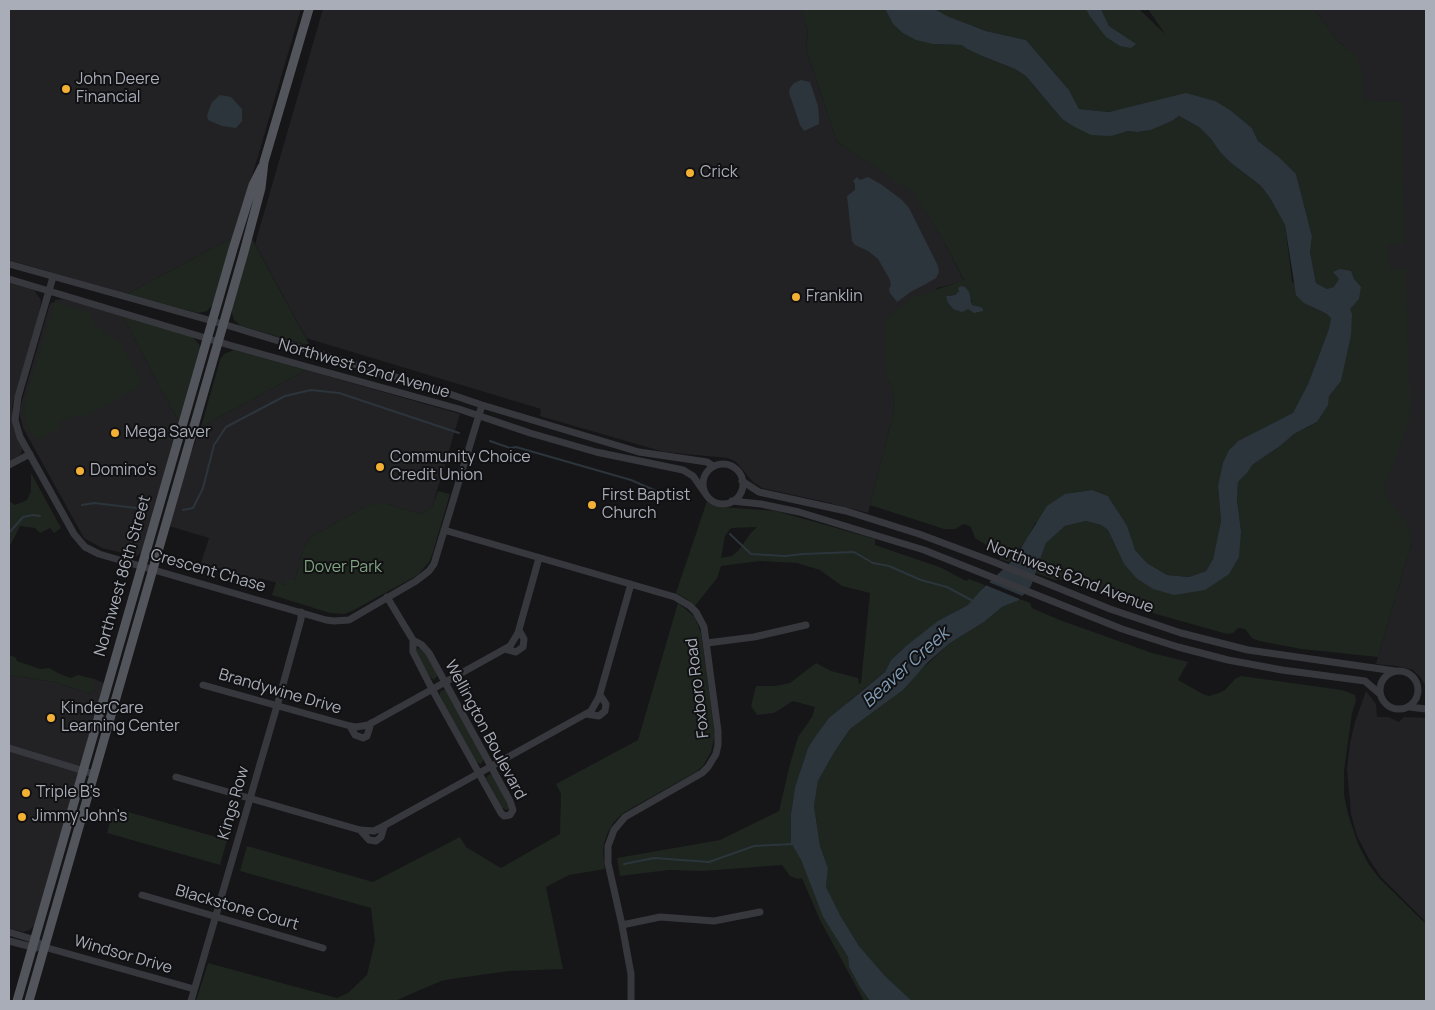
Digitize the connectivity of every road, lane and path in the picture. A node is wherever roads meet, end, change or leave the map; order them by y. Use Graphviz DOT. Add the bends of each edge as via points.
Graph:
graph roads {
  1 [pos="309,9"];
  2 [pos="264,162"];
  3 [pos="9,264"];
  4 [pos="53,277"];
  5 [pos="9,279"];
  6 [pos="50,290"];
  7 [pos="212,320"];
  8 [pos="223,324"];
  9 [pos="207,338"];
  10 [pos="218,342"];
  11 [pos="482,405"];
  12 [pos="479,416"];
  13 [pos="30,454"];
  14 [pos="9,465"];
  15 [pos="713,466"];
  16 [pos="742,481"];
  17 [pos="705,493"];
  18 [pos="732,501"];
  19 [pos="444,530"];
  20 [pos="538,558"];
  21 [pos="141,567"];
  22 [pos="152,570"];
  23 [pos="631,584"];
  24 [pos="387,597"];
  25 [pos="301,612"];
  26 [pos="806,625"];
  27 [pos="519,630"];
  28 [pos="413,640"];
  29 [pos="707,643"];
  30 [pos="504,650"];
  31 [pos="1395,671"];
  32 [pos="445,682"];
  33 [pos="203,684"];
  34 [pos="1418,687"];
  35 [pos="432,689"];
  36 [pos="1380,694"];
  37 [pos="1426,694"];
  38 [pos="600,695"];
  39 [pos="277,705"];
  40 [pos="1409,706"];
  41 [pos="1426,709"];
  42 [pos="586,714"];
  43 [pos="371,723"];
  44 [pos="350,726"];
  45 [pos="9,748"];
  46 [pos="492,767"];
  47 [pos="83,770"];
  48 [pos="94,774"];
  49 [pos="480,774"];
  50 [pos="176,777"];
  51 [pos="250,798"];
  52 [pos="142,895"];
  53 [pos="760,912"];
  54 [pos="216,917"];
  55 [pos="622,925"];
  56 [pos="9,932"];
  57 [pos="9,941"];
  58 [pos="34,944"];
  59 [pos="44,947"];
  60 [pos="323,948"];
  61 [pos="194,990"];
  62 [pos="17,1001"];
  63 [pos="29,1001"];
  64 [pos="191,1001"];
  65 [pos="632,1001"];
  1 -- 2 [label="main road, Northwest 86th Street"];
  2 -- 7 [label="main road, Northwest 86th Street" via="253,185"];
  2 -- 8 [label="main road, Northwest 86th Street" via="261,188"];
  3 -- 4 [label="street, Northwest 62nd Avenue"];
  4 -- 6 [label="street, Crescent Chase"];
  4 -- 7 [label="street, Northwest 62nd Avenue"];
  5 -- 6 [label="street, Northwest 62nd Avenue"];
  6 -- 9 [label="street, Northwest 62nd Avenue"];
  6 -- 13 [label="street, Crescent Chase" via="15,412 16,428"];
  7 -- 8 [label="street, Northwest 62nd Avenue"];
  7 -- 9 [label="main road, Northwest 86th Street"];
  8 -- 10 [label="main road, Northwest 86th Street"];
  8 -- 11 [label="street, Northwest 62nd Avenue"];
  9 -- 10 [label="street, Northwest 62nd Avenue"];
  9 -- 21 [label="main road, Northwest 86th Street"];
  10 -- 12 [label="street, Northwest 62nd Avenue"];
  10 -- 22 [label="main road, Northwest 86th Street"];
  11 -- 12 [label="street, Crescent Chase"];
  11 -- 15 [label="street, Northwest 62nd Avenue" via="639,452 707,462"];
  12 -- 17 [label="street, Northwest 62nd Avenue" via="596,452 683,470 693,476"];
  12 -- 19 [label="street, Crescent Chase"];
  13 -- 14 [label="street"];
  13 -- 21 [label="street, Crescent Chase" via="78,541 91,551"];
  15 -- 16 [label="street" via="728,464 740,474"];
  15 -- 17 [label="street" via="703,478"];
  16 -- 18 [label="street" via="742,489"];
  16 -- 31 [label="street, Northwest 62nd Avenue" via="759,492 846,510 919,534 1110,609 1181,633 1248,650"];
  17 -- 18 [label="street" via="717,503"];
  18 -- 36 [label="street, Northwest 62nd Avenue" via="808,514 924,550 1178,647 1282,670 1356,679 1371,685"];
  19 -- 20 [label="street, Foxboro Road"];
  19 -- 24 [label="street, Crescent Chase" via="429,571"];
  20 -- 23 [label="street, Foxboro Road"];
  20 -- 27 [label="street, Brandywine Drive"];
  21 -- 22 [label="street, Crescent Chase"];
  21 -- 47 [label="main road, Northwest 86th Street"];
  22 -- 25 [label="street, Crescent Chase"];
  22 -- 48 [label="main road, Northwest 86th Street"];
  23 -- 29 [label="street, Foxboro Road" via="675,597 690,606 704,627"];
  23 -- 38 [label="street"];
  24 -- 25 [label="street, Crescent Chase" via="349,620 326,620"];
  24 -- 28 [label="street, Wellington Boulevard"];
  25 -- 39 [label="street, Kings Row"];
  26 -- 29 [label="street"];
  27 -- 30 [label="street, Brandywine Drive" via="514,641"];
  27 -- 30 [label="street, Brandywine Drive" via="524,642 521,650"];
  28 -- 32 [label="street, Wellington Boulevard" via="425,648"];
  28 -- 35 [label="street, Wellington Boulevard" via="412,652"];
  29 -- 55 [label="street, Foxboro Road" via="718,731 716,754 702,773 632,813 614,830 607,854"];
  30 -- 32 [label="street, Brandywine Drive"];
  31 -- 34 [label="street" via="1410,674"];
  31 -- 36 [label="street" via="1382,679"];
  32 -- 35 [label="street, Brandywine Drive"];
  32 -- 46 [label="street, Wellington Boulevard"];
  33 -- 39 [label="street, Brandywine Drive"];
  34 -- 37 [label="street"];
  34 -- 40 [label="street" via="1415,701"];
  35 -- 43 [label="street, Brandywine Drive"];
  35 -- 49 [label="street, Wellington Boulevard"];
  36 -- 40 [label="street" via="1382,701 1395,709"];
  38 -- 42 [label="street" via="596,706"];
  38 -- 42 [label="street" via="606,704 605,711 598,716"];
  39 -- 44 [label="street, Brandywine Drive"];
  39 -- 51 [label="street, Kings Row"];
  40 -- 41 [label="street"];
  42 -- 46 [label="street"];
  43 -- 44 [label="street, Brandywine Drive"];
  43 -- 44 [label="street, Brandywine Drive" via="367,736 363,738 355,735"];
  45 -- 47 [label="street"];
  46 -- 49 [label="street"];
  46 -- 49 [label="street, Wellington Boulevard" via="513,807 510,816 501,813"];
  47 -- 48 [label="street"];
  47 -- 58 [label="main road, Northwest 86th Street"];
  48 -- 59 [label="main road, Northwest 86th Street"];
  49 -- 51 [label="street" via="374,831 360,830"];
  50 -- 51 [label="street"];
  51 -- 54 [label="street, Kings Row"];
  52 -- 54 [label="street, Blackstone Court"];
  53 -- 55 [label="street" via="714,921 660,917"];
  54 -- 60 [label="street, Blackstone Court"];
  54 -- 61 [label="street, Kings Row"];
  55 -- 65 [label="street, Foxboro Road" via="631,974"];
  56 -- 58 [label="street"];
  57 -- 58 [label="street"];
  58 -- 59 [label="street"];
  58 -- 62 [label="main road, Northwest 86th Street"];
  59 -- 61 [label="street, Windsor Drive"];
  59 -- 63 [label="main road, Northwest 86th Street"];
  61 -- 64 [label="street, Kings Row"];
}
